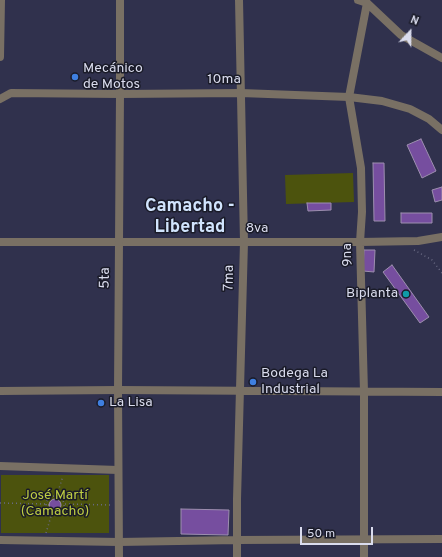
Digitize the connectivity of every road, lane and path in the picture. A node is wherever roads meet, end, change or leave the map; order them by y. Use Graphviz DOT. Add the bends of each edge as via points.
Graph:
graph roads {
  1 [pos="1,0"];
  2 [pos="120,0"];
  3 [pos="239,0"];
  4 [pos="358,0"];
  5 [pos="367,3"];
  6 [pos="0,57"];
  7 [pos="442,58"];
  8 [pos="241,93"];
  9 [pos="120,94"];
  10 [pos="349,97"];
  11 [pos="0,99"];
  12 [pos="442,130"];
  13 [pos="442,237"];
  14 [pos="0,242"];
  15 [pos="244,242"];
  16 [pos="360,242"];
  17 [pos="120,243"];
  18 [pos="412,249"];
  19 [pos="442,273"];
  20 [pos="118,390"];
  21 [pos="0,391"];
  22 [pos="241,391"];
  23 [pos="364,392"];
  24 [pos="442,392"];
  25 [pos="0,466"];
  26 [pos="65,468"];
  27 [pos="118,470"];
  28 [pos="57,495"];
  29 [pos="0,504"];
  30 [pos="46,504"];
  31 [pos="65,504"];
  32 [pos="119,505"];
  33 [pos="52,513"];
  34 [pos="363,539"];
  35 [pos="442,539"];
  36 [pos="0,540"];
  37 [pos="237,540"];
  38 [pos="44,541"];
  39 [pos="119,542"];
  40 [pos="119,557"];
  41 [pos="237,557"];
  42 [pos="364,557"];
  1 -- 6 [label="street"];
  2 -- 9 [label="street, 5ta"];
  3 -- 8 [label="street, 7ma"];
  4 -- 5 [label="street"];
  5 -- 7 [label="street" via="400,35"];
  5 -- 10 [label="street, 9na"];
  8 -- 9 [label="street, 10ma"];
  8 -- 10 [label="street, 10ma"];
  8 -- 15 [label="street, 7ma"];
  9 -- 11 [label="street, 10ma" via="11,93"];
  9 -- 17 [label="street, 5ta"];
  10 -- 12 [label="street, 10ma" via="382,101 410,109 429,119"];
  10 -- 16 [label="street, 9na" via="361,168"];
  13 -- 16 [label="street, 8va" via="418,241"];
  14 -- 17 [label="street, 8va"];
  15 -- 16 [label="street, 8va"];
  15 -- 17 [label="street, 8va"];
  15 -- 22 [label="street, 7ma"];
  16 -- 23 [label="street, 9na"];
  17 -- 20 [label="street, 5ta"];
  18 -- 19 [label="path" via="432,260"];
  20 -- 21 [label="street"];
  20 -- 22 [label="street"];
  20 -- 27 [label="street, 5ta"];
  22 -- 23 [label="street"];
  22 -- 37 [label="street, 7ma"];
  23 -- 24 [label="street"];
  23 -- 34 [label="street, 9na"];
  25 -- 26 [label="street"];
  26 -- 27 [label="street"];
  26 -- 28 [label="path"];
  27 -- 32 [label="street, 5ta"];
  28 -- 30 [label="path" via="49,497"];
  28 -- 31 [label="path"];
  29 -- 30 [label="path"];
  30 -- 33 [label="path" via="48,511"];
  31 -- 32 [label="path"];
  31 -- 33 [label="path" via="61,512"];
  32 -- 39 [label="street, 5ta"];
  33 -- 38 [label="path"];
  34 -- 35 [label="street"];
  34 -- 37 [label="street"];
  34 -- 42 [label="street, 9na"];
  36 -- 38 [label="street"];
  37 -- 39 [label="street"];
  37 -- 41 [label="street, 7ma"];
  38 -- 39 [label="street"];
  39 -- 40 [label="street, 5ta"];
}
